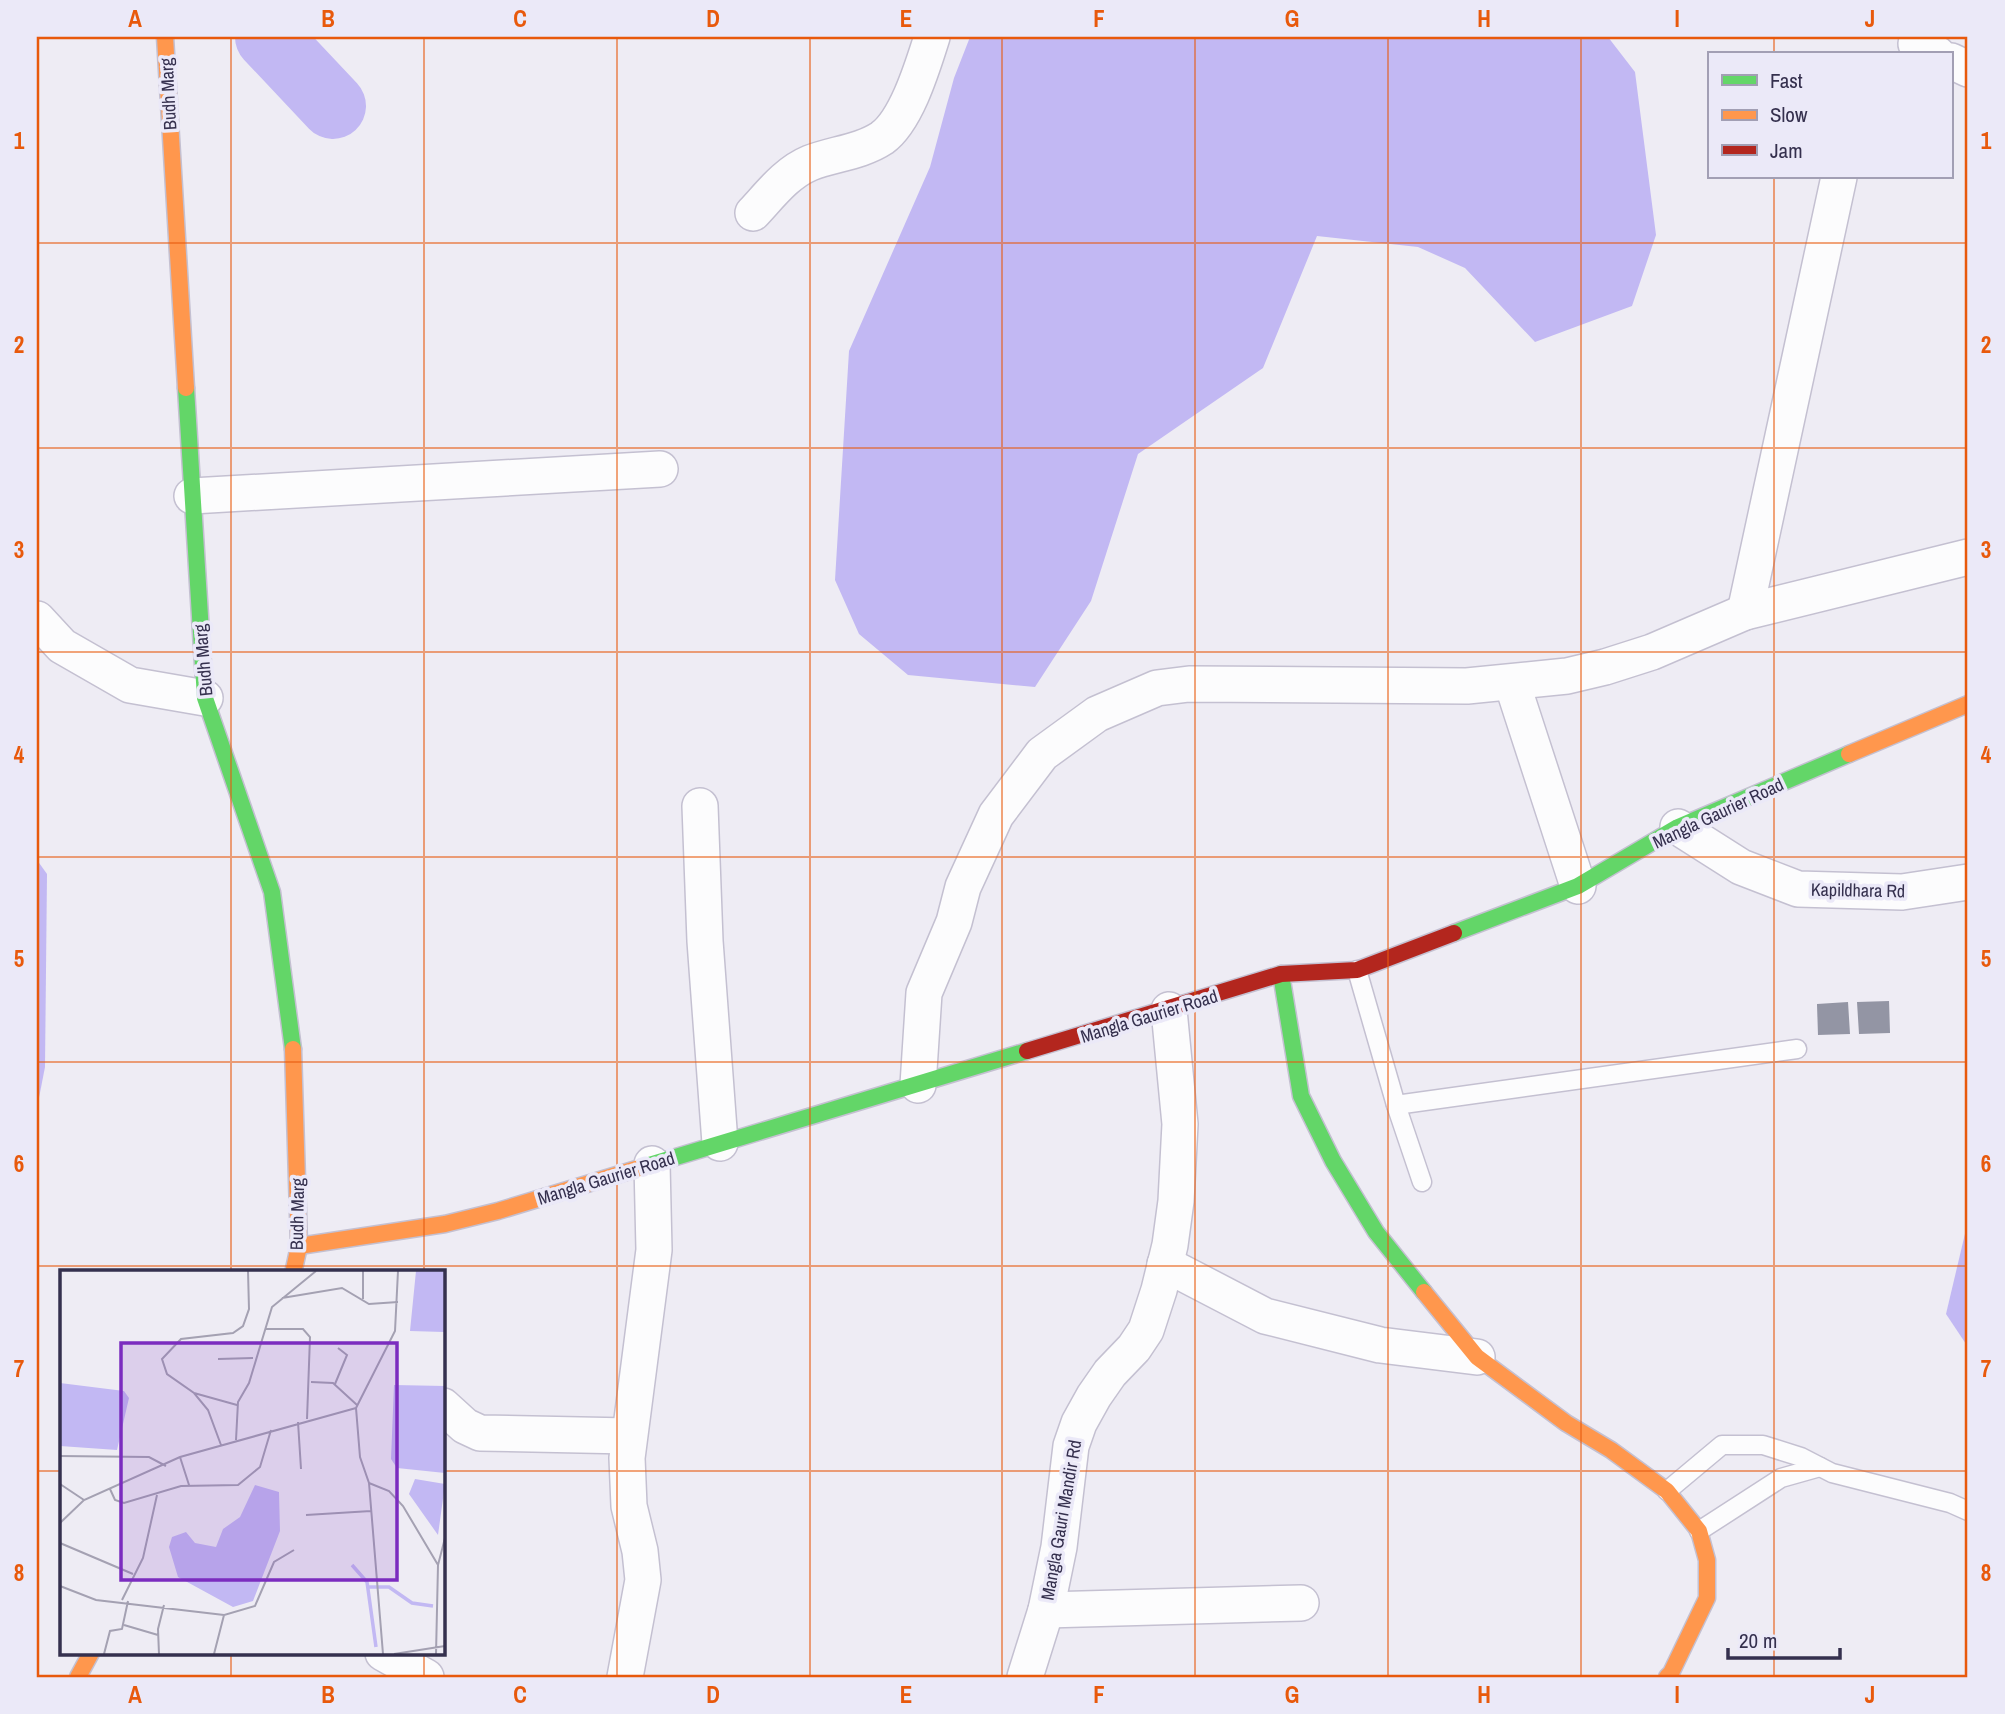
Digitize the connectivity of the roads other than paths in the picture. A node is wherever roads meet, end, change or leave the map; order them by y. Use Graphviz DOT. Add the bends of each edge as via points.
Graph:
graph roads {
  1 [pos="164,37"];
  2 [pos="932,37"];
  3 [pos="1952,61"];
  4 [pos="1968,69"];
  5 [pos="1839,178"];
  6 [pos="753,213"];
  7 [pos="660,469"];
  8 [pos="192,496"];
  9 [pos="1968,557"];
  10 [pos="1745,612"];
  11 [pos="37,619"];
  12 [pos="1512,683"];
  13 [pos="205,698"];
  14 [pos="1968,704"];
  15 [pos="700,806"];
  16 [pos="1678,827"];
  17 [pos="1968,883"];
  18 [pos="1578,886"];
  19 [pos="1357,970"];
  20 [pos="1281,974"];
  21 [pos="1169,1010"];
  22 [pos="1797,1049"];
  23 [pos="918,1085"];
  24 [pos="1396,1105"];
  25 [pos="720,1143"];
  26 [pos="652,1164"];
  27 [pos="1422,1182"];
  28 [pos="297,1263"];
  29 [pos="1166,1265"];
  30 [pos="1477,1357"];
  31 [pos="447,1421"];
  32 [pos="629,1436"];
  33 [pos="1820,1467"];
  34 [pos="1667,1491"];
  35 [pos="1968,1511"];
  36 [pos="1699,1531"];
  37 [pos="1301,1603"];
  38 [pos="1046,1610"];
  39 [pos="90,1654"];
  40 [pos="385,1654"];
  41 [pos="78,1677"];
  42 [pos="426,1677"];
  43 [pos="625,1677"];
  44 [pos="1025,1677"];
  45 [pos="1667,1677"];
  1 -- 8 [label="street, Budh Marg"];
  2 -- 6 [label="street" via="907,103 882,138 806,164 786,177"];
  3 -- 4 [label="street"];
  5 -- 10 [label="street"];
  7 -- 8 [label="street"];
  8 -- 13 [label="street, Budh Marg"];
  9 -- 10 [label="street"];
  10 -- 12 [label="street" via="1605,667"];
  11 -- 13 [label="street" via="62,646 130,685"];
  12 -- 18 [label="street"];
  12 -- 23 [label="street" via="1189,684 1157,688 1097,713 1042,754 996,815 963,887 924,993"];
  13 -- 28 [label="street, Budh Marg" via="272,892 293,1036"];
  14 -- 16 [label="street, Mangla Gaurier Road"];
  15 -- 25 [label="street"];
  16 -- 17 [label="street, Kapildhara Rd" via="1741,867 1798,888 1902,892"];
  16 -- 18 [label="street, Mangla Gaurier Road"];
  18 -- 19 [label="street, Mangla Gaurier Road"];
  19 -- 20 [label="street, Mangla Gaurier Road"];
  19 -- 24 [label="lane"];
  20 -- 21 [label="street, Mangla Gaurier Road"];
  20 -- 30 [label="street" via="1301,1096 1333,1161 1376,1232"];
  21 -- 23 [label="street, Mangla Gaurier Road"];
  21 -- 29 [label="street, Mangla Gauri Mandir Rd" via="1180,1124 1176,1201"];
  22 -- 24 [label="lane"];
  23 -- 25 [label="street, Mangla Gaurier Road"];
  24 -- 27 [label="lane"];
  25 -- 26 [label="street, Mangla Gaurier Road"];
  26 -- 28 [label="street, Mangla Gaurier Road" via="498,1211"];
  26 -- 32 [label="street" via="654,1250"];
  29 -- 30 [label="street" via="1265,1316 1380,1345"];
  29 -- 38 [label="street, Mangla Gauri Mandir Rd" via="1146,1330 1094,1396 1079,1423 1071,1446"];
  30 -- 34 [label="street"];
  31 -- 32 [label="street" via="480,1433"];
  32 -- 43 [label="street" via="629,1506 643,1580"];
  33 -- 34 [label="lane" via="1763,1445 1722,1445"];
  33 -- 35 [label="lane"];
  33 -- 36 [label="lane" via="1781,1478"];
  34 -- 36 [label="street"];
  36 -- 45 [label="street" via="1707,1560 1707,1598"];
  37 -- 38 [label="street"];
  38 -- 44 [label="street, Mangla Gauri Mandir Rd"];
  39 -- 41 [label="street"];
  40 -- 42 [label="street"];
}
